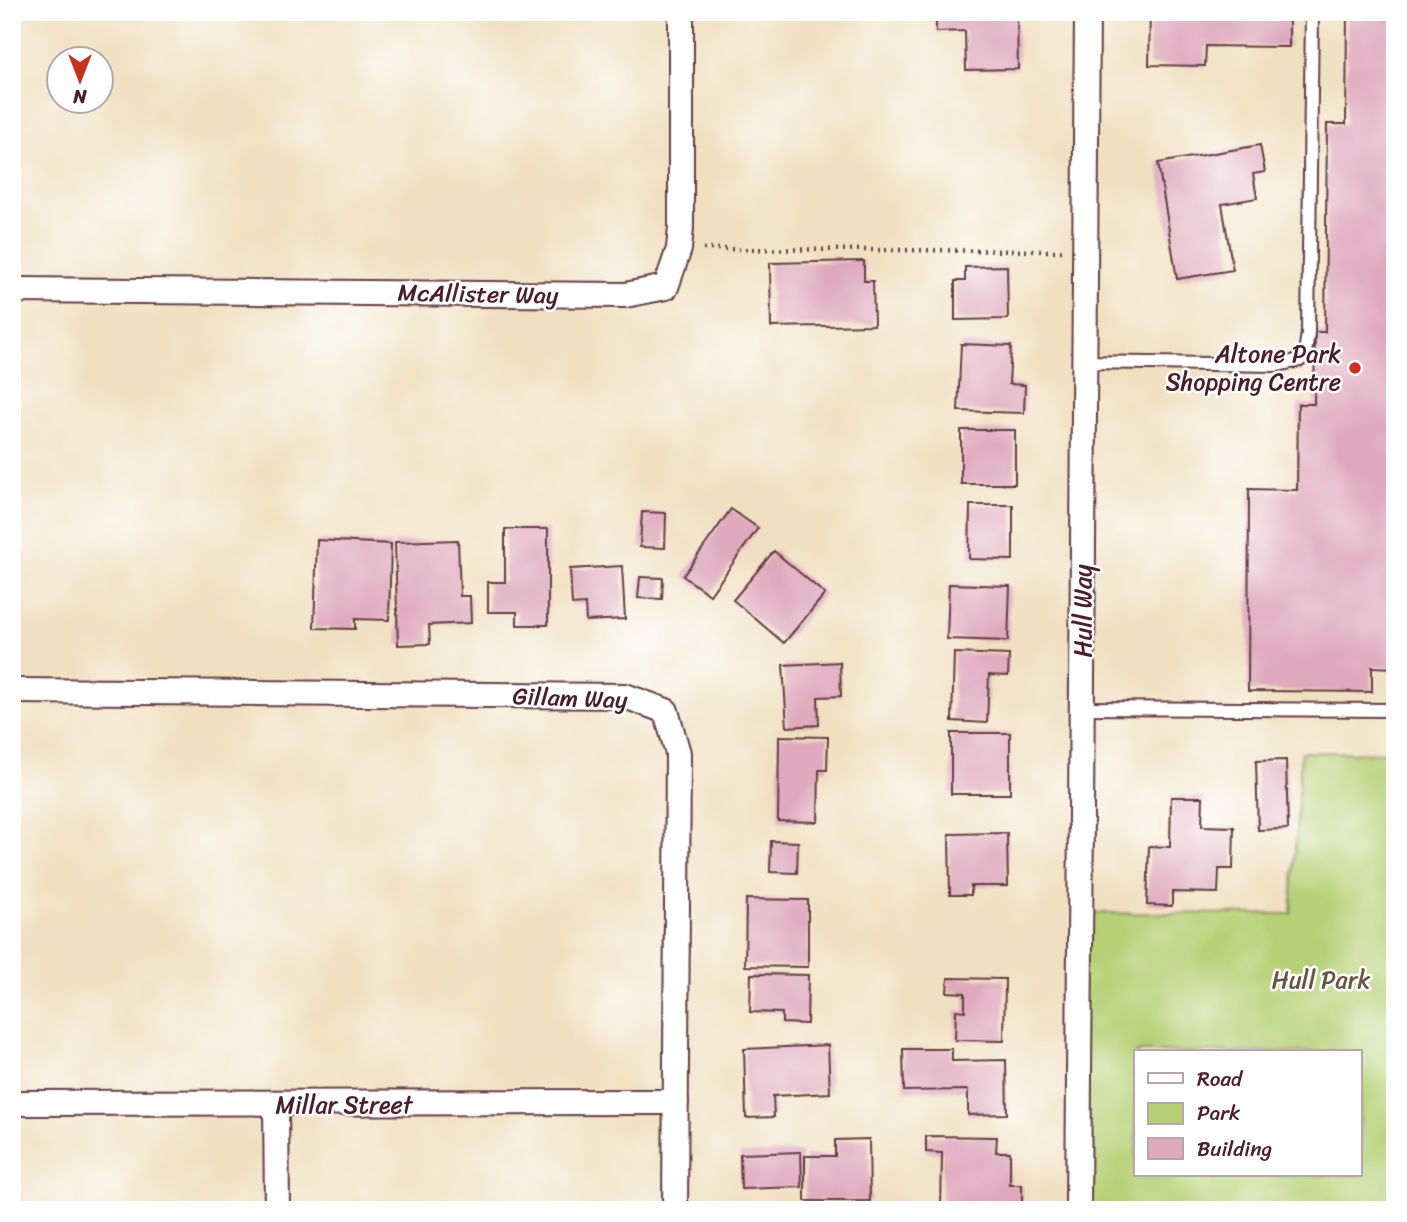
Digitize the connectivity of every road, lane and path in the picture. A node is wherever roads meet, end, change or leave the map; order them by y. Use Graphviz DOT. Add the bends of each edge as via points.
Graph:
graph roads {
  1 [pos="681,12"];
  2 [pos="1087,12"];
  3 [pos="1312,12"];
  4 [pos="679,249"];
  5 [pos="1084,251"];
  6 [pos="12,290"];
  7 [pos="1083,362"];
  8 [pos="12,691"];
  9 [pos="1083,708"];
  10 [pos="1395,710"];
  11 [pos="676,1102"];
  12 [pos="12,1104"];
  13 [pos="276,1105"];
  14 [pos="277,1210"];
  15 [pos="675,1210"];
  16 [pos="1078,1210"];
  1 -- 4 [label="street, McAllister Way"];
  2 -- 5 [label="street, Hull Way"];
  3 -- 7 [label="lane" via="1305,353 1300,360 1278,365"];
  4 -- 5 [label="path"];
  4 -- 6 [label="street, McAllister Way" via="666,287 625,295"];
  5 -- 7 [label="street, Hull Way"];
  7 -- 9 [label="street, Hull Way"];
  8 -- 11 [label="street, Gillam Way" via="625,696 666,710 678,753"];
  9 -- 10 [label="lane"];
  9 -- 16 [label="street, Hull Way"];
  11 -- 13 [label="street, Millar Street"];
  11 -- 15 [label="street, Gillam Way"];
  12 -- 13 [label="street, Millar Street"];
  13 -- 14 [label="street"];
}
